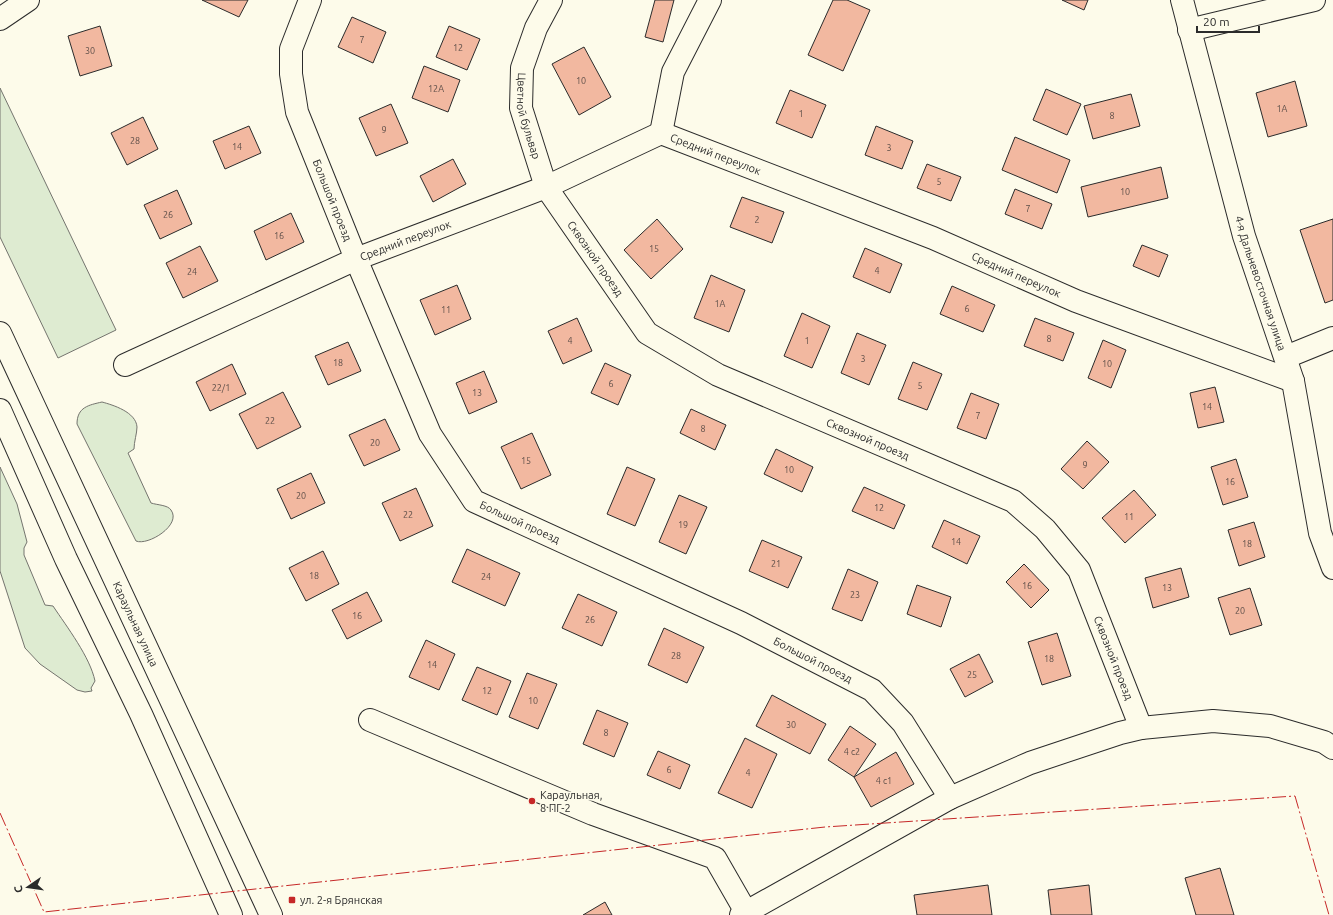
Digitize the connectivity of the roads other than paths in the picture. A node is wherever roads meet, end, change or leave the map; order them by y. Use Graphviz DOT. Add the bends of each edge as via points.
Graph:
graph roads {
  1 [pos="28,0"];
  2 [pos="310,0"];
  3 [pos="551,0"];
  4 [pos="710,0"];
  5 [pos="1182,0"];
  6 [pos="1314,0"];
  7 [pos="0,19"];
  8 [pos="1189,30"];
  9 [pos="661,133"];
  10 [pos="546,187"];
  11 [pos="356,259"];
  12 [pos="0,334"];
  13 [pos="1333,338"];
  14 [pos="1286,357"];
  15 [pos="125,365"];
  16 [pos="1292,381"];
  17 [pos="0,410"];
  18 [pos="1333,568"];
  19 [pos="370,720"];
  20 [pos="1141,728"];
  21 [pos="1333,748"];
  22 [pos="950,798"];
  23 [pos="743,914"];
  24 [pos="231,915"];
  25 [pos="271,915"];
  1 -- 7 [label="street"];
  2 -- 11 [label="street, Большой проезд" via="291,49 291,74 297,112"];
  3 -- 10 [label="street, Цветной бульвар" via="536,28 522,68 521,108"];
  4 -- 9 [label="street" via="673,72"];
  5 -- 8 [label="street, 4-я Дальневосточная улица"];
  6 -- 8 [label="street"];
  8 -- 14 [label="street, 4-я Дальневосточная улица" via="1244,236"];
  9 -- 10 [label="street, Средний переулок"];
  9 -- 16 [label="street, Средний переулок" via="933,238 1076,301"];
  10 -- 11 [label="street, Средний переулок"];
  10 -- 20 [label="street, Сквозной проезд" via="647,333 718,375 1013,501 1045,528 1079,570"];
  11 -- 15 [label="street, Средний переулок"];
  11 -- 22 [label="street, Большой проезд" via="430,434 474,501 741,623 872,690 903,723"];
  12 -- 25 [label="street, Караульная улица"];
  13 -- 14 [label="street"];
  14 -- 16 [label="street, 4-я Дальневосточная улица"];
  16 -- 18 [label="street, 4-я Дальневосточная улица" via="1320,533"];
  17 -- 24 [label="street"];
  19 -- 23 [label="street" via="593,814 715,858"];
  20 -- 21 [label="street" via="1213,721 1270,726 1324,742"];
  20 -- 22 [label="street" via="1120,732 1030,763"];
  22 -- 23 [label="street"];
}
